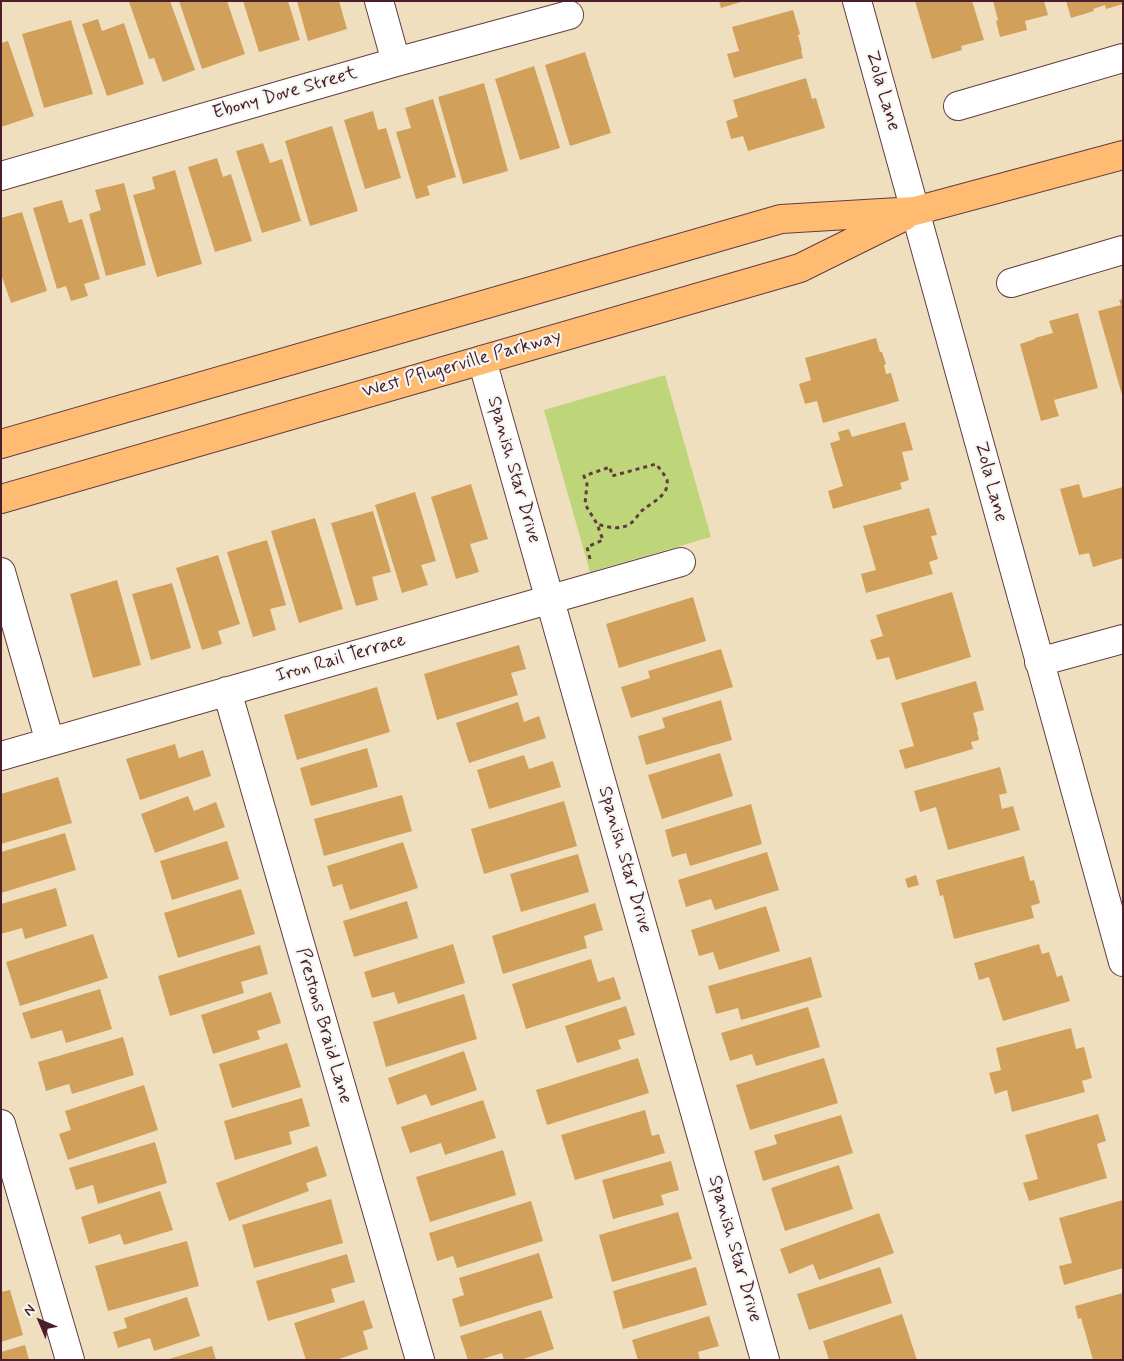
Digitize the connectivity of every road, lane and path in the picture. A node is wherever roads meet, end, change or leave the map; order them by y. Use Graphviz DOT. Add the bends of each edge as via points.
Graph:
graph roads {
  1 [pos="379,1"];
  2 [pos="856,1"];
  3 [pos="569,15"];
  4 [pos="1123,58"];
  5 [pos="396,62"];
  6 [pos="958,106"];
  7 [pos="1123,155"];
  8 [pos="1,176"];
  9 [pos="915,211"];
  10 [pos="1123,250"];
  11 [pos="1011,283"];
  12 [pos="482,360"];
  13 [pos="1,444"];
  14 [pos="1,499"];
  15 [pos="597,524"];
  16 [pos="590,561"];
  17 [pos="681,562"];
  18 [pos="1,572"];
  19 [pos="550,599"];
  20 [pos="1123,640"];
  21 [pos="1039,662"];
  22 [pos="227,691"];
  23 [pos="50,742"];
  24 [pos="1,756"];
  25 [pos="1123,962"];
  26 [pos="1,1124"];
  27 [pos="70,1360"];
  28 [pos="420,1360"];
  29 [pos="766,1360"];
  1 -- 5 [label="street"];
  2 -- 9 [label="street, Zola Lane"];
  3 -- 5 [label="street, Ebony Dove Street"];
  4 -- 6 [label="street"];
  5 -- 8 [label="street, Ebony Dove Street"];
  7 -- 9 [label="main road, West Pflugerville Parkway"];
  9 -- 12 [label="main road, West Pflugerville Parkway" via="800,268"];
  9 -- 13 [label="main road, West Pflugerville Parkway" via="781,219"];
  9 -- 21 [label="street, Zola Lane"];
  10 -- 11 [label="street"];
  12 -- 14 [label="main road, West Pflugerville Parkway"];
  12 -- 19 [label="street, Spanish Star Drive"];
  15 -- 15 [label="path" via="585,504 587,484 584,476 610,467 612,476 656,464 667,481 666,490 658,500 627,525 606,527"];
  15 -- 16 [label="path" via="603,540 587,547"];
  17 -- 19 [label="street, Iron Rail Terrace"];
  18 -- 23 [label="street"];
  19 -- 22 [label="street, Iron Rail Terrace"];
  19 -- 29 [label="street, Spanish Star Drive"];
  20 -- 21 [label="street"];
  21 -- 25 [label="street, Zola Lane"];
  22 -- 23 [label="street, Iron Rail Terrace"];
  22 -- 28 [label="street, Prestons Braid Lane"];
  23 -- 24 [label="street, Iron Rail Terrace"];
  26 -- 27 [label="street"];
}
